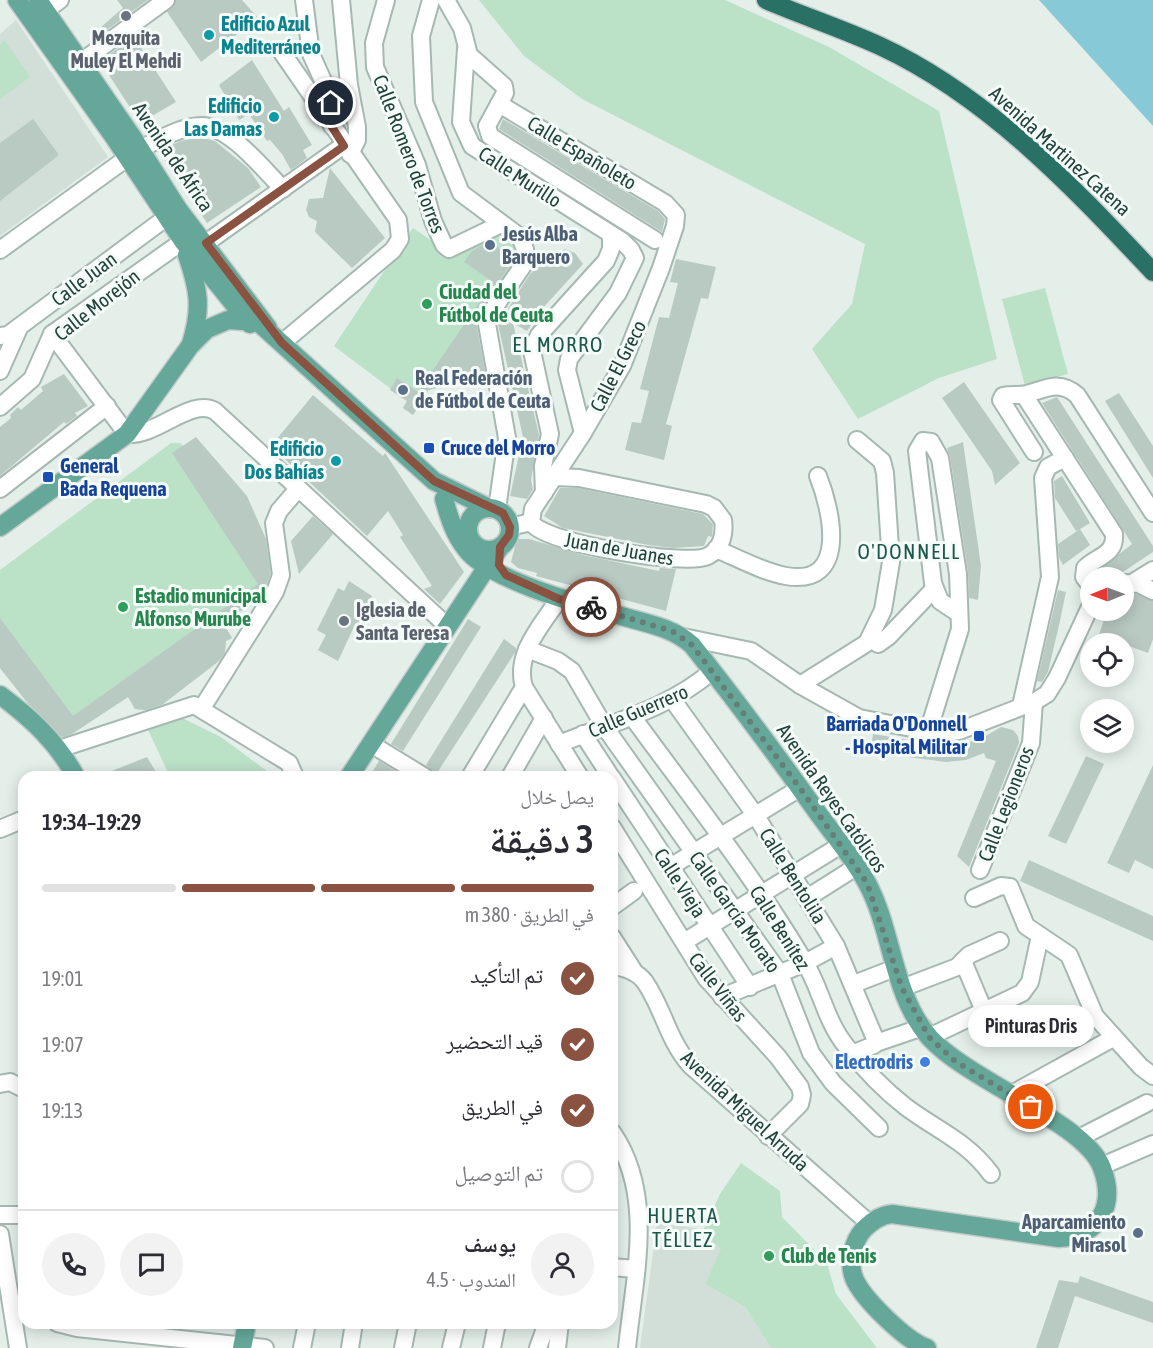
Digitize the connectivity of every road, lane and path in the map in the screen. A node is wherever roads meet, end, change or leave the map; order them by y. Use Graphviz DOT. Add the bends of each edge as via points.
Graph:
graph roads {
  1 [pos="17,0"];
  2 [pos="166,0"];
  3 [pos="303,0"];
  4 [pos="341,0"];
  5 [pos="386,0"];
  6 [pos="431,0"];
  7 [pos="446,0"];
  8 [pos="766,0"];
  9 [pos="48,4"];
  10 [pos="466,49"];
  11 [pos="280,51"];
  12 [pos="81,62"];
  13 [pos="499,104"];
  14 [pos="332,127"];
  15 [pos="347,150"];
  16 [pos="134,154"];
  17 [pos="283,189"];
  18 [pos="665,203"];
  19 [pos="166,217"];
  20 [pos="501,224"];
  21 [pos="617,238"];
  22 [pos="655,240"];
  23 [pos="183,241"];
  24 [pos="206,243"];
  25 [pos="0,250"];
  26 [pos="1153,272"];
  27 [pos="243,319"];
  28 [pos="20,327"];
  29 [pos="52,334"];
  30 [pos="0,336"];
  31 [pos="278,340"];
  32 [pos="190,346"];
  33 [pos="0,371"];
  34 [pos="0,377"];
  35 [pos="16,394"];
  36 [pos="1024,395"];
  37 [pos="107,406"];
  38 [pos="0,407"];
  39 [pos="583,433"];
  40 [pos="127,434"];
  41 [pos="857,441"];
  42 [pos="1034,452"];
  43 [pos="1065,458"];
  44 [pos="818,476"];
  45 [pos="555,477"];
  46 [pos="434,481"];
  47 [pos="0,489"];
  48 [pos="297,490"];
  49 [pos="544,493"];
  50 [pos="444,499"];
  51 [pos="493,508"];
  52 [pos="1153,513"];
  53 [pos="531,522"];
  54 [pos="0,527"];
  55 [pos="510,527"];
  56 [pos="468,531"];
  57 [pos="500,547"];
  58 [pos="716,549"];
  59 [pos="479,561"];
  60 [pos="1087,567"];
  61 [pos="1153,570"];
  62 [pos="506,575"];
  63 [pos="1134,580"];
  64 [pos="1134,585"];
  65 [pos="934,589"];
  66 [pos="1153,591"];
  67 [pos="559,599"];
  68 [pos="958,613"];
  69 [pos="1083,621"];
  70 [pos="446,625"];
  71 [pos="683,637"];
  72 [pos="871,637"];
  73 [pos="527,649"];
  74 [pos="712,671"];
  75 [pos="800,685"];
  76 [pos="524,687"];
  77 [pos="0,695"];
  78 [pos="672,699"];
  79 [pos="1028,704"];
  80 [pos="202,708"];
  81 [pos="631,715"];
  82 [pos="544,718"];
  83 [pos="604,726"];
  84 [pos="928,732"];
  85 [pos="584,734"];
  86 [pos="371,744"];
  87 [pos="559,744"];
  88 [pos="59,749"];
  89 [pos="72,771"];
  90 [pos="292,771"];
  91 [pos="353,771"];
  92 [pos="415,771"];
  93 [pos="474,771"];
  94 [pos="513,771"];
  95 [pos="576,771"];
  96 [pos="608,771"];
  97 [pos="618,787"];
  98 [pos="800,788"];
  99 [pos="756,816"];
  100 [pos="18,822"];
  101 [pos="0,830"];
  102 [pos="618,837"];
  103 [pos="720,837"];
  104 [pos="841,845"];
  105 [pos="693,853"];
  106 [pos="670,867"];
  107 [pos="856,867"];
  108 [pos="980,870"];
  109 [pos="791,874"];
  110 [pos="634,891"];
  111 [pos="760,893"];
  112 [pos="807,898"];
  113 [pos="974,898"];
  114 [pos="618,903"];
  115 [pos="735,909"];
  116 [pos="708,926"];
  117 [pos="1040,936"];
  118 [pos="1000,941"];
  119 [pos="684,942"];
  120 [pos="836,946"];
  121 [pos="618,947"];
  122 [pos="963,961"];
  123 [pos="805,963"];
  124 [pos="618,967"];
  125 [pos="895,968"];
  126 [pos="634,973"];
  127 [pos="780,974"];
  128 [pos="854,984"];
  129 [pos="750,987"];
  130 [pos="902,988"];
  131 [pos="722,997"];
  132 [pos="984,1011"];
  133 [pos="926,1032"];
  134 [pos="1113,1038"];
  135 [pos="876,1043"];
  136 [pos="852,1054"];
  137 [pos="1153,1076"];
  138 [pos="0,1083"];
  139 [pos="18,1086"];
  140 [pos="1010,1095"];
  141 [pos="1147,1103"];
  142 [pos="879,1128"];
  143 [pos="768,1136"];
  144 [pos="1079,1138"];
  145 [pos="618,1142"];
  146 [pos="1153,1144"];
  147 [pos="1102,1166"];
  148 [pos="991,1174"];
  149 [pos="0,1215"];
  150 [pos="18,1215"];
  151 [pos="870,1224"];
  152 [pos="0,1234"];
  153 [pos="618,1268"];
  154 [pos="635,1269"];
  155 [pos="85,1329"];
  156 [pos="246,1329"];
  157 [pos="306,1329"];
  158 [pos="353,1329"];
  159 [pos="407,1329"];
  160 [pos="455,1329"];
  161 [pos="496,1329"];
  162 [pos="545,1329"];
  163 [pos="559,1329"];
  164 [pos="242,1346"];
  165 [pos="918,1347"];
  166 [pos="18,1348"];
  167 [pos="265,1348"];
  168 [pos="302,1348"];
  169 [pos="350,1348"];
  170 [pos="404,1348"];
  171 [pos="451,1348"];
  172 [pos="492,1348"];
  173 [pos="537,1348"];
  174 [pos="557,1348"];
  175 [pos="627,1348"];
  1 -- 16 [label="main road, Avenida de África"];
  2 -- 12 [label="street"];
  3 -- 14 [label="street" via="311,54 329,94"];
  4 -- 15 [label="street" via="357,127 357,140"];
  5 -- 20 [label="street, Calle Romero de Torres" via="374,43 375,67 417,165 438,233 449,249"];
  6 -- 20 [label="street" via="421,36 424,102 461,193"];
  7 -- 10 [label="street" via="462,28"];
  8 -- 26 [label="highway, Avenida Martinez Catena" via="881,46 975,103 1047,165"];
  9 -- 12 [label="main road, Avenida de África"];
  10 -- 13 [label="street" via="504,86"];
  10 -- 21 [label="street, Calle Murillo" via="461,122 472,146"];
  11 -- 14 [label="street"];
  12 -- 16 [label="main road, Avenida de África"];
  13 -- 18 [label="street, Calle Españoleto"];
  13 -- 22 [label="street" via="488,126 490,136"];
  14 -- 15 [label="street"];
  15 -- 17 [label="street"];
  15 -- 31 [label="street" via="398,220 400,239 393,250"];
  16 -- 17 [label="street" via="175,132 210,126 226,133"];
  16 -- 19 [label="main road, Avenida de África"];
  16 -- 24 [label="main road, Avenida de África"];
  16 -- 25 [label="street"];
  17 -- 24 [label="street"];
  18 -- 39 [label="street, Calle El Greco" via="676,215 662,268 622,366"];
  19 -- 23 [label="main road, Avenida de África"];
  19 -- 28 [label="street, Calle Juan"];
  20 -- 51 [label="street" via="520,237 526,255 487,324 507,438"];
  21 -- 39 [label="street" via="635,258 632,269 567,365"];
  21 -- 49 [label="street" via="606,261 539,335 531,351 550,434 543,466"];
  23 -- 27 [label="main road, Avenida de África"];
  23 -- 29 [label="street, Calle Morejón"];
  23 -- 32 [label="main road" via="199,291 197,325"];
  24 -- 31 [label="main road, Avenida de África"];
  27 -- 31 [label="main road, Avenida de África" via="258,322"];
  27 -- 32 [label="main road" via="217,323"];
  28 -- 30 [label="street, Calle Juan"];
  28 -- 33 [label="street"];
  29 -- 35 [label="street, Calle Morejón" via="32,379"];
  29 -- 37 [label="street"];
  31 -- 46 [label="main road, Avenida de África"];
  32 -- 40 [label="main road"];
  34 -- 35 [label="street"];
  35 -- 38 [label="street, Calle Morejón"];
  36 -- 42 [label="street" via="1008,395 1001,400"];
  36 -- 43 [label="street"];
  36 -- 52 [label="street" via="1055,386 1066,387 1077,395"];
  37 -- 40 [label="street"];
  37 -- 47 [label="street"];
  39 -- 45 [label="street, Calle El Greco"];
  40 -- 48 [label="street" via="137,435 190,411 209,408"];
  40 -- 54 [label="main road"];
  41 -- 72 [label="street" via="882,461 889,519 889,582 883,610"];
  43 -- 60 [label="street" via="1114,534 1114,544 1108,553"];
  43 -- 79 [label="street, Calle Legioneros" via="1051,465 1043,478 1051,569"];
  44 -- 58 [label="street" via="831,522 830,551 818,572 802,577 784,576"];
  45 -- 49 [label="street, Calle El Greco"];
  45 -- 58 [label="street" via="579,478 706,504 723,520 724,530"];
  46 -- 50 [label="main road, Avenida de África"];
  46 -- 51 [label="main road, Avenida de África"];
  48 -- 70 [label="street"];
  48 -- 80 [label="street" via="274,523 281,575 275,592"];
  49 -- 53 [label="street, Calle El Greco" via="533,509"];
  50 -- 56 [label="main road, Avenida de África"];
  50 -- 59 [label="main road" via="452,527"];
  51 -- 55 [label="main road" via="503,513"];
  51 -- 56 [label="main road" via="475,513"];
  53 -- 55 [label="street"];
  53 -- 58 [label="street, Juan de Juanes" via="541,531 576,543 679,561 706,558"];
  55 -- 57 [label="main road"];
  56 -- 57 [label="main road" via="482,548"];
  56 -- 59 [label="main road"];
  57 -- 59 [label="main road"];
  57 -- 62 [label="main road" via="499,565"];
  59 -- 62 [label="main road, Avenida Reyes Católicos"];
  59 -- 70 [label="main road"];
  61 -- 63 [label="street"];
  62 -- 67 [label="main road, Avenida Reyes Católicos"];
  64 -- 66 [label="street"];
  65 -- 68 [label="street" via="940,601"];
  65 -- 68 [label="street" via="917,450 923,441 931,442 940,458 958,574"];
  65 -- 72 [label="street" via="888,637 878,644"];
  67 -- 71 [label="main road, Avenida Reyes Católicos" via="661,627"];
  67 -- 73 [label="street"];
  68 -- 84 [label="street" via="957,647"];
  69 -- 79 [label="street" via="1053,686"];
  70 -- 86 [label="main road"];
  71 -- 74 [label="main road, Avenida Reyes Católicos"];
  71 -- 75 [label="street" via="744,648"];
  72 -- 75 [label="street"];
  73 -- 76 [label="street" via="520,674"];
  73 -- 83 [label="street, Calle García Morato" via="566,665"];
  74 -- 78 [label="street, Calle Guerrero"];
  74 -- 98 [label="main road, Avenida Reyes Católicos"];
  75 -- 84 [label="street" via="859,718"];
  76 -- 82 [label="street"];
  76 -- 93 [label="street"];
  77 -- 88 [label="main road" via="40,727"];
  78 -- 81 [label="street, Calle Guerrero"];
  78 -- 99 [label="street, Calle Bentolila"];
  79 -- 84 [label="street" via="959,731"];
  79 -- 108 [label="street, Calle Legioneros" via="1030,743"];
  80 -- 88 [label="street" via="184,706"];
  80 -- 90 [label="street" via="289,763"];
  81 -- 83 [label="street, Calle Guerrero"];
  81 -- 103 [label="street, Calle Benítez"];
  82 -- 87 [label="street"];
  82 -- 94 [label="street"];
  83 -- 85 [label="street, Calle Guerrero"];
  83 -- 105 [label="street, Calle García Morato"];
  85 -- 87 [label="street, Calle Guerrero"];
  85 -- 96 [label="street, Calle Vieja"];
  86 -- 91 [label="main road"];
  86 -- 92 [label="street"];
  87 -- 95 [label="street"];
  88 -- 89 [label="main road"];
  97 -- 106 [label="street, Calle Vieja"];
  98 -- 99 [label="street"];
  98 -- 104 [label="main road, Avenida Reyes Católicos"];
  99 -- 103 [label="street"];
  99 -- 109 [label="street, Calle Bentolila"];
  100 -- 101 [label="street"];
  102 -- 119 [label="street, Calle Viñas"];
  103 -- 105 [label="street"];
  103 -- 111 [label="street, Calle Benítez"];
  104 -- 107 [label="main road, Avenida Reyes Católicos"];
  104 -- 109 [label="street"];
  105 -- 106 [label="street"];
  105 -- 115 [label="street, Calle García Morato"];
  106 -- 116 [label="street, Calle Vieja"];
  107 -- 112 [label="street"];
  107 -- 125 [label="main road, Avenida Reyes Católicos" via="873,897"];
  109 -- 111 [label="street"];
  109 -- 112 [label="street, Calle Bentolila"];
  110 -- 114 [label="street"];
  111 -- 115 [label="street"];
  111 -- 123 [label="street, Calle Benítez"];
  112 -- 120 [label="street, Calle Bentolila"];
  113 -- 117 [label="street" via="1001,886 1010,887 1026,926"];
  115 -- 116 [label="street"];
  115 -- 127 [label="street, Calle García Morato"];
  116 -- 119 [label="street"];
  116 -- 129 [label="street, Calle Vieja"];
  117 -- 132 [label="street" via="1025,989"];
  117 -- 134 [label="street" via="1069,955 1095,1016"];
  118 -- 122 [label="street"];
  119 -- 131 [label="street, Calle Viñas"];
  120 -- 123 [label="street"];
  120 -- 128 [label="street, Calle Bentolila"];
  121 -- 126 [label="street, Avenida Miguel Arruda"];
  122 -- 130 [label="street" via="957,967"];
  122 -- 132 [label="street"];
  123 -- 127 [label="street"];
  123 -- 136 [label="street, Calle Benítez" via="834,1031"];
  124 -- 126 [label="street"];
  125 -- 128 [label="street"];
  125 -- 130 [label="main road, Avenida Reyes Católicos"];
  126 -- 143 [label="street, Avenida Miguel Arruda" via="644,981 682,1056"];
  127 -- 129 [label="street"];
  127 -- 142 [label="street, Calle García Morato" via="811,1053 833,1083"];
  128 -- 135 [label="street, Calle Bentolila"];
  129 -- 131 [label="street"];
  130 -- 133 [label="main road, Avenida Reyes Católicos"];
  131 -- 143 [label="street, Calle Viñas" via="778,1057 800,1087 800,1104"];
  132 -- 133 [label="street"];
  133 -- 135 [label="street"];
  133 -- 140 [label="main road, Avenida Reyes Católicos" via="955,1061"];
  134 -- 137 [label="street"];
  134 -- 140 [label="street"];
  135 -- 136 [label="street"];
  136 -- 148 [label="street, Calle Benítez" via="906,1107 978,1155"];
  138 -- 139 [label="street"];
  140 -- 144 [label="main road, Avenida Reyes Católicos"];
  141 -- 144 [label="street"];
  143 -- 151 [label="street, Avenida Miguel Arruda"];
  144 -- 147 [label="main road, Avenida Reyes Católicos"];
  145 -- 154 [label="street" via="636,1183 639,1215"];
  146 -- 147 [label="street"];
  147 -- 151 [label="main road" via="1107,1188 1105,1208 1081,1236 1059,1238 892,1214"];
  149 -- 150 [label="street"];
  151 -- 165 [label="main road" via="852,1255 854,1278 896,1329"];
  152 -- 166 [label="street"];
  153 -- 154 [label="street"];
  154 -- 175 [label="street"];
  155 -- 164 [label="street"];
  156 -- 164 [label="main road"];
  157 -- 168 [label="street"];
  158 -- 169 [label="street"];
  159 -- 170 [label="street"];
  160 -- 171 [label="street"];
  161 -- 172 [label="street"];
  162 -- 173 [label="street"];
  163 -- 174 [label="street"];
  164 -- 167 [label="street"];
}
